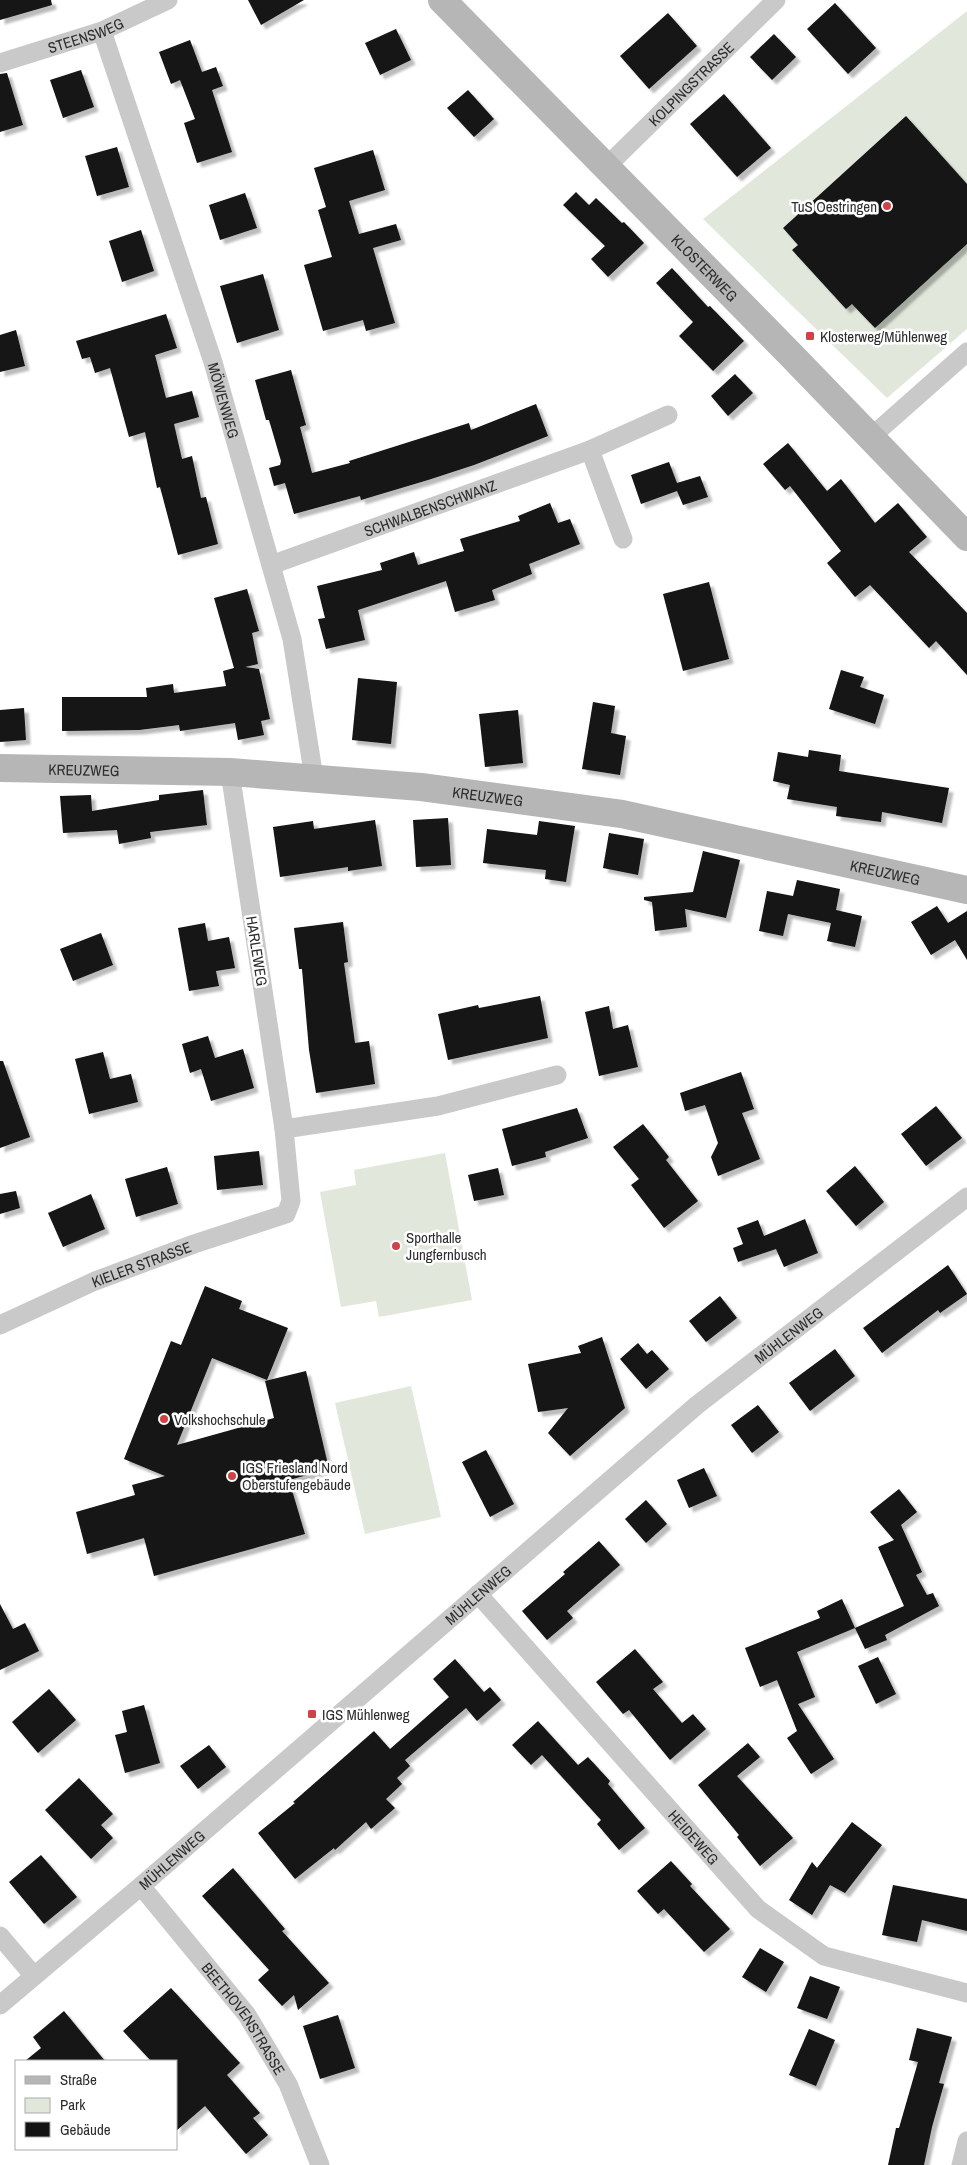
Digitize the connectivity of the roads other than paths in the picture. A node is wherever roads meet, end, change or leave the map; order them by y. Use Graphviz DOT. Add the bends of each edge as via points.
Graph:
graph roads {
  1 [pos="168,0"];
  2 [pos="442,0"];
  3 [pos="776,0"];
  4 [pos="102,31"];
  5 [pos="0,63"];
  6 [pos="606,167"];
  7 [pos="967,352"];
  8 [pos="668,415"];
  9 [pos="871,437"];
  10 [pos="590,450"];
  11 [pos="967,537"];
  12 [pos="624,539"];
  13 [pos="271,565"];
  14 [pos="0,768"];
  15 [pos="230,772"];
  16 [pos="314,778"];
  17 [pos="967,890"];
  18 [pos="557,1076"];
  19 [pos="284,1129"];
  20 [pos="967,1197"];
  21 [pos="286,1214"];
  22 [pos="0,1325"];
  23 [pos="478,1594"];
  24 [pos="141,1886"];
  25 [pos="0,1936"];
  26 [pos="34,1976"];
  27 [pos="967,1993"];
  28 [pos="0,2005"];
  29 [pos="967,2141"];
  30 [pos="320,2165"];
  31 [pos="961,2165"];
  1 -- 4 [label="street, STEENSWEG"];
  2 -- 6 [label="street, KLOSTERWEG"];
  3 -- 6 [label="street, KOLPINGSTRASSE"];
  4 -- 5 [label="street, STEENSWEG"];
  4 -- 13 [label="street, MÖWENWEG" via="213,362"];
  6 -- 9 [label="street, KLOSTERWEG"];
  7 -- 9 [label="street"];
  8 -- 10 [label="street, SCHWALBENSCHWANZ"];
  9 -- 11 [label="street, KLOSTERWEG"];
  10 -- 12 [label="street"];
  10 -- 13 [label="street, SCHWALBENSCHWANZ"];
  13 -- 16 [label="street, MÖWENWEG" via="292,639"];
  14 -- 15 [label="street, KREUZWEG"];
  15 -- 16 [label="street, KREUZWEG"];
  15 -- 19 [label="street, HARLEWEG"];
  16 -- 17 [label="street, KREUZWEG" via="421,787 622,814"];
  18 -- 19 [label="street" via="438,1106"];
  19 -- 21 [label="street, HARLEWEG" via="291,1201"];
  20 -- 23 [label="street, MÜHLENWEG" via="697,1405"];
  21 -- 22 [label="street, KIELER STRASSE" via="95,1281"];
  23 -- 24 [label="street, MÜHLENWEG"];
  23 -- 27 [label="street, HEIDEWEG" via="758,1909 824,1956"];
  24 -- 26 [label="street, MÜHLENWEG"];
  24 -- 30 [label="street, BEETHOVENSTRASSE" via="247,2015 288,2084"];
  25 -- 26 [label="street"];
  26 -- 28 [label="street, MÜHLENWEG"];
  29 -- 31 [label="street"];
}
